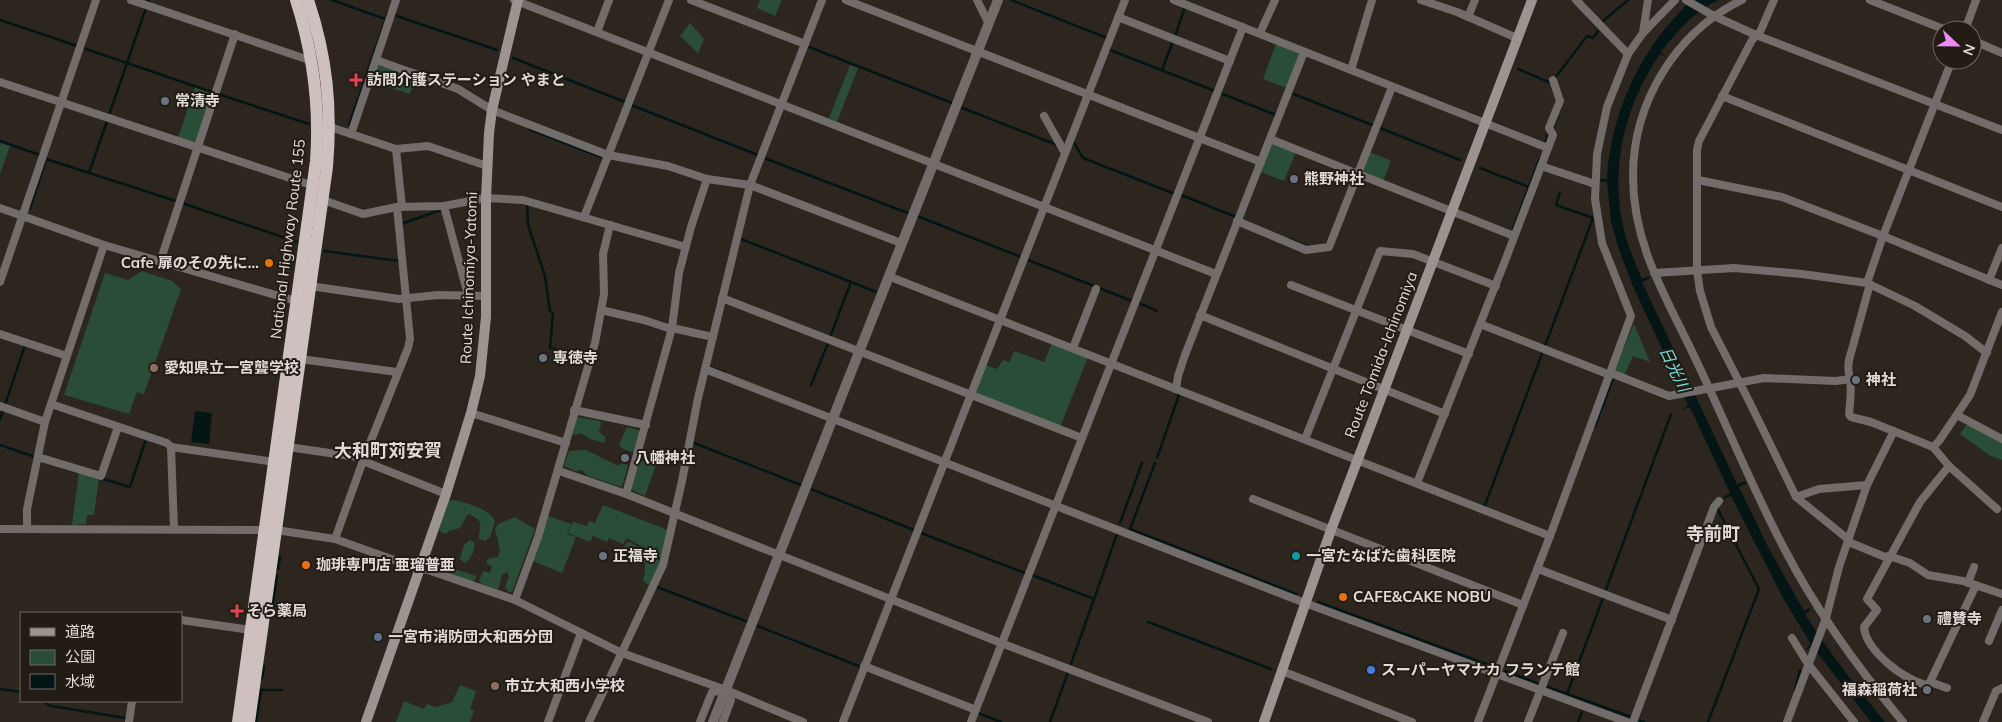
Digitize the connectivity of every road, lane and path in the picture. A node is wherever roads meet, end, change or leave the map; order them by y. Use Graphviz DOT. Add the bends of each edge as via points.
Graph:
graph roads {
  1 [pos="96,0"];
  2 [pos="131,0"];
  3 [pos="296,0"];
  4 [pos="308,0"];
  5 [pos="396,0"];
  6 [pos="516,0"];
  7 [pos="609,0"];
  8 [pos="669,0"];
  9 [pos="691,0"];
  10 [pos="822,0"];
  11 [pos="846,0"];
  12 [pos="977,0"];
  13 [pos="998,0"];
  14 [pos="1125,0"];
  15 [pos="1174,0"];
  16 [pos="1275,0"];
  17 [pos="1372,0"];
  18 [pos="1421,0"];
  19 [pos="1475,0"];
  20 [pos="1532,0"];
  21 [pos="1576,0"];
  22 [pos="1648,0"];
  23 [pos="1675,0"];
  24 [pos="1686,0"];
  25 [pos="1742,0"];
  26 [pos="1774,0"];
  27 [pos="1870,0"];
  28 [pos="1976,0"];
  29 [pos="1192,3"];
  30 [pos="1713,15"];
  31 [pos="1118,17"];
  32 [pos="1468,17"];
  33 [pos="990,20"];
  34 [pos="1969,20"];
  35 [pos="1932,24"];
  36 [pos="1243,26"];
  37 [pos="597,32"];
  38 [pos="1643,33"];
  39 [pos="235,34"];
  40 [pos="1260,34"];
  41 [pos="1756,35"];
  42 [pos="1517,38"];
  43 [pos="805,44"];
  44 [pos="1982,44"];
  45 [pos="977,51"];
  46 [pos="649,52"];
  47 [pos="1304,52"];
  48 [pos="2002,53"];
  49 [pos="1628,54"];
  50 [pos="312,60"];
  51 [pos="376,60"];
  52 [pos="1230,61"];
  53 [pos="1351,70"];
  54 [pos="1948,70"];
  55 [pos="1553,80"];
  56 [pos="0,82"];
  57 [pos="1392,87"];
  58 [pos="1088,95"];
  59 [pos="1722,96"];
  60 [pos="61,102"];
  61 [pos="1935,103"];
  62 [pos="782,104"];
  63 [pos="492,110"];
  64 [pos="1044,116"];
  65 [pos="1485,123"];
  66 [pos="330,127"];
  67 [pos="2002,130"];
  68 [pos="351,134"];
  69 [pos="1200,139"];
  70 [pos="1270,140"];
  71 [pos="198,146"];
  72 [pos="1548,148"];
  73 [pos="396,149"];
  74 [pos="1065,152"];
  75 [pos="608,155"];
  76 [pos="1261,162"];
  77 [pos="932,164"];
  78 [pos="487,166"];
  79 [pos="1541,166"];
  80 [pos="1908,170"];
  81 [pos="1358,174"];
  82 [pos="707,179"];
  83 [pos="1698,180"];
  84 [pos="1595,184"];
  85 [pos="750,185"];
  86 [pos="314,186"];
  87 [pos="486,198"];
  88 [pos="323,200"];
  89 [pos="444,206"];
  90 [pos="399,207"];
  91 [pos="1044,207"];
  92 [pos="2002,207"];
  93 [pos="0,208"];
  94 [pos="1452,210"];
  95 [pos="23,216"];
  96 [pos="584,217"];
  97 [pos="1237,222"];
  98 [pos="610,225"];
  99 [pos="1514,236"];
  100 [pos="1883,236"];
  101 [pos="901,244"];
  102 [pos="104,245"];
  103 [pos="686,247"];
  104 [pos="2002,248"];
  105 [pos="1156,251"];
  106 [pos="1433,261"];
  107 [pos="160,262"];
  108 [pos="1697,270"];
  109 [pos="1654,273"];
  110 [pos="1216,274"];
  111 [pos="888,276"];
  112 [pos="1990,280"];
  113 [pos="0,282"];
  114 [pos="1869,283"];
  115 [pos="1291,285"];
  116 [pos="2002,285"];
  117 [pos="310,286"];
  118 [pos="1496,286"];
  119 [pos="1096,289"];
  120 [pos="468,295"];
  121 [pos="485,296"];
  122 [pos="404,298"];
  123 [pos="722,298"];
  124 [pos="296,302"];
  125 [pos="601,310"];
  126 [pos="1356,311"];
  127 [pos="2002,312"];
  128 [pos="1200,315"];
  129 [pos="1000,319"];
  130 [pos="1480,324"];
  131 [pos="672,328"];
  132 [pos="1406,331"];
  133 [pos="0,334"];
  134 [pos="713,337"];
  135 [pos="1073,348"];
  136 [pos="859,351"];
  137 [pos="1987,353"];
  138 [pos="1468,354"];
  139 [pos="67,356"];
  140 [pos="300,359"];
  141 [pos="1111,363"];
  142 [pos="1333,368"];
  143 [pos="705,369"];
  144 [pos="397,372"];
  145 [pos="1610,374"];
  146 [pos="1850,379"];
  147 [pos="1740,381"];
  148 [pos="1173,387"];
  149 [pos="1384,389"];
  150 [pos="1709,390"];
  151 [pos="970,394"];
  152 [pos="51,404"];
  153 [pos="0,406"];
  154 [pos="574,410"];
  155 [pos="471,413"];
  156 [pos="1445,414"];
  157 [pos="1957,415"];
  158 [pos="832,418"];
  159 [pos="44,422"];
  160 [pos="646,425"];
  161 [pos="118,427"];
  162 [pos="1894,431"];
  163 [pos="1082,438"];
  164 [pos="1304,439"];
  165 [pos="2002,439"];
  166 [pos="566,443"];
  167 [pos="171,447"];
  168 [pos="288,447"];
  169 [pos="1933,447"];
  170 [pos="38,457"];
  171 [pos="1358,459"];
  172 [pos="364,460"];
  173 [pos="274,462"];
  174 [pos="944,462"];
  175 [pos="1949,466"];
  176 [pos="558,471"];
  177 [pos="1417,483"];
  178 [pos="1867,485"];
  179 [pos="446,494"];
  180 [pos="626,494"];
  181 [pos="1796,497"];
  182 [pos="1252,499"];
  183 [pos="1719,501"];
  184 [pos="1056,506"];
  185 [pos="1997,509"];
  186 [pos="674,514"];
  187 [pos="0,529"];
  188 [pos="28,529"];
  189 [pos="174,529"];
  190 [pos="270,530"];
  191 [pos="1331,530"];
  192 [pos="1550,536"];
  193 [pos="335,539"];
  194 [pos="1849,540"];
  195 [pos="779,555"];
  196 [pos="1889,556"];
  197 [pos="1974,567"];
  198 [pos="420,568"];
  199 [pos="1538,569"];
  200 [pos="1968,583"];
  201 [pos="1976,586"];
  202 [pos="2002,594"];
  203 [pos="890,599"];
  204 [pos="515,600"];
  205 [pos="1305,603"];
  206 [pos="1523,605"];
  207 [pos="2002,610"];
  208 [pos="1826,618"];
  209 [pos="182,620"];
  210 [pos="1672,620"];
  211 [pos="251,630"];
  212 [pos="581,633"];
  213 [pos="1563,633"];
  214 [pos="1792,638"];
  215 [pos="1989,641"];
  216 [pos="1001,643"];
  217 [pos="622,653"];
  218 [pos="1808,664"];
  219 [pos="864,666"];
  220 [pos="1282,671"];
  221 [pos="1497,673"];
  222 [pos="1930,682"];
  223 [pos="1884,684"];
  224 [pos="1947,688"];
  225 [pos="2002,688"];
  226 [pos="1876,689"];
  227 [pos="726,690"];
  228 [pos="1541,690"];
  229 [pos="132,702"];
  230 [pos="976,710"];
  231 [pos="129,722"];
  232 [pos="238,722"];
  233 [pos="249,722"];
  234 [pos="366,722"];
  235 [pos="548,722"];
  236 [pos="589,722"];
  237 [pos="700,722"];
  238 [pos="713,722"];
  239 [pos="723,722"];
  240 [pos="803,722"];
  241 [pos="843,722"];
  242 [pos="971,722"];
  243 [pos="1208,722"];
  244 [pos="1264,722"];
  245 [pos="1412,722"];
  246 [pos="1478,722"];
  247 [pos="1528,722"];
  248 [pos="1626,722"];
  249 [pos="1634,722"];
  250 [pos="1787,722"];
  251 [pos="1854,722"];
  252 [pos="1903,722"];
  253 [pos="1983,722"];
  1 -- 60 [label="street"];
  2 -- 39 [label="street"];
  3 -- 50 [label="highway, National Highway Route 155"];
  4 -- 66 [label="highway, National Highway Route 155" via="325,68"];
  5 -- 51 [label="street"];
  6 -- 37 [label="street"];
  6 -- 63 [label="main road, Route Ichinomiya-Yatomi"];
  7 -- 37 [label="street"];
  8 -- 46 [label="street"];
  9 -- 43 [label="street"];
  10 -- 43 [label="street"];
  11 -- 45 [label="street"];
  12 -- 33 [label="street"];
  13 -- 33 [label="street"];
  14 -- 31 [label="street"];
  15 -- 29 [label="street"];
  16 -- 40 [label="street"];
  17 -- 53 [label="street"];
  18 -- 32 [label="street"];
  19 -- 32 [label="street"];
  20 -- 42 [label="main road, Route Tomida-Ichinomiya"];
  21 -- 49 [label="street"];
  22 -- 38 [label="street"];
  23 -- 38 [label="street"];
  24 -- 30 [label="street"];
  25 -- 30 [label="street"];
  26 -- 41 [label="street"];
  27 -- 35 [label="street"];
  28 -- 34 [label="street"];
  29 -- 36 [label="street"];
  30 -- 41 [label="street"];
  30 -- 109 [label="street" via="1690,35 1675,54 1653,91 1641,121 1634,158 1634,193 1640,234"];
  31 -- 52 [label="street"];
  31 -- 58 [label="street"];
  32 -- 42 [label="street"];
  33 -- 45 [label="street"];
  36 -- 40 [label="street"];
  36 -- 52 [label="street"];
  37 -- 46 [label="street"];
  38 -- 49 [label="street"];
  39 -- 50 [label="street"];
  39 -- 71 [label="street"];
  40 -- 47 [label="street"];
  41 -- 59 [label="street"];
  41 -- 61 [label="street"];
  42 -- 65 [label="main road, Route Tomida-Ichinomiya"];
  43 -- 62 [label="street"];
  44 -- 48 [label="street"];
  45 -- 58 [label="street"];
  45 -- 77 [label="street"];
  46 -- 62 [label="street"];
  46 -- 75 [label="street"];
  47 -- 53 [label="street"];
  47 -- 70 [label="street"];
  49 -- 84 [label="street" via="1600,131"];
  50 -- 86 [label="highway, National Highway Route 155" via="318,131"];
  51 -- 63 [label="street" via="458,89"];
  51 -- 68 [label="street"];
  52 -- 69 [label="street"];
  53 -- 57 [label="street"];
  54 -- 61 [label="street"];
  55 -- 72 [label="street" via="1560,101 1549,128 1553,135"];
  56 -- 60 [label="street"];
  57 -- 65 [label="street"];
  57 -- 81 [label="street"];
  58 -- 69 [label="street"];
  58 -- 74 [label="street"];
  59 -- 80 [label="street"];
  59 -- 83 [label="street" via="1699,141"];
  60 -- 71 [label="street"];
  60 -- 95 [label="street"];
  61 -- 67 [label="street"];
  61 -- 80 [label="street"];
  62 -- 77 [label="street"];
  62 -- 85 [label="street"];
  63 -- 75 [label="street"];
  63 -- 78 [label="main road, Route Ichinomiya-Yatomi"];
  64 -- 74 [label="street"];
  65 -- 72 [label="street"];
  65 -- 94 [label="main road, Route Tomida-Ichinomiya"];
  66 -- 68 [label="street"];
  66 -- 88 [label="highway, National Highway Route 155"];
  68 -- 73 [label="street"];
  69 -- 76 [label="street"];
  69 -- 105 [label="street"];
  70 -- 76 [label="street"];
  70 -- 81 [label="street"];
  71 -- 86 [label="street"];
  71 -- 107 [label="street"];
  72 -- 79 [label="street"];
  73 -- 78 [label="street" via="428,146"];
  73 -- 90 [label="street"];
  74 -- 91 [label="street"];
  75 -- 82 [label="street" via="668,166"];
  75 -- 96 [label="street"];
  76 -- 97 [label="street"];
  77 -- 91 [label="street"];
  77 -- 101 [label="street"];
  78 -- 87 [label="main road, Route Ichinomiya-Yatomi"];
  79 -- 84 [label="street"];
  79 -- 99 [label="street"];
  80 -- 92 [label="street"];
  80 -- 100 [label="street"];
  81 -- 94 [label="street"];
  81 -- 97 [label="street" via="1329,247 1306,250"];
  82 -- 85 [label="street"];
  82 -- 103 [label="street"];
  83 -- 100 [label="street" via="1782,198"];
  83 -- 108 [label="street"];
  84 -- 145 [label="street" via="1602,243 1631,316"];
  85 -- 101 [label="street"];
  85 -- 123 [label="street"];
  86 -- 124 [label="highway, National Highway Route 155"];
  87 -- 89 [label="street"];
  87 -- 96 [label="street" via="523,200"];
  87 -- 121 [label="main road, Route Ichinomiya-Yatomi"];
  88 -- 90 [label="street" via="363,214"];
  88 -- 117 [label="highway, National Highway Route 155"];
  89 -- 90 [label="street"];
  89 -- 120 [label="street"];
  90 -- 122 [label="street"];
  91 -- 105 [label="street"];
  91 -- 129 [label="street"];
  93 -- 95 [label="street"];
  94 -- 99 [label="street"];
  94 -- 106 [label="main road, Route Tomida-Ichinomiya"];
  95 -- 102 [label="street"];
  95 -- 113 [label="street"];
  96 -- 98 [label="street"];
  97 -- 110 [label="street"];
  98 -- 103 [label="street"];
  98 -- 125 [label="street" via="603,254"];
  99 -- 118 [label="street"];
  100 -- 112 [label="street"];
  100 -- 114 [label="street"];
  101 -- 111 [label="street"];
  102 -- 107 [label="street"];
  102 -- 139 [label="street"];
  103 -- 131 [label="street"];
  104 -- 112 [label="street"];
  105 -- 110 [label="street"];
  105 -- 141 [label="street"];
  106 -- 118 [label="street"];
  106 -- 126 [label="street" via="1413,254 1380,251"];
  106 -- 132 [label="main road, Route Tomida-Ichinomiya"];
  107 -- 124 [label="street"];
  108 -- 109 [label="street"];
  108 -- 114 [label="street" via="1750,269"];
  108 -- 147 [label="street" via="1711,327"];
  109 -- 150 [label="street"];
  110 -- 128 [label="street"];
  111 -- 129 [label="street"];
  111 -- 136 [label="street"];
  112 -- 116 [label="street"];
  114 -- 137 [label="street" via="1915,306"];
  114 -- 146 [label="street" via="1849,360 1847,372"];
  115 -- 126 [label="street"];
  117 -- 122 [label="street"];
  117 -- 140 [label="highway, National Highway Route 155"];
  118 -- 130 [label="street"];
  119 -- 135 [label="street"];
  120 -- 121 [label="street"];
  120 -- 122 [label="street"];
  121 -- 155 [label="main road, Route Ichinomiya-Yatomi" via="483,357"];
  122 -- 144 [label="street" via="410,339"];
  123 -- 134 [label="street"];
  123 -- 136 [label="street"];
  124 -- 173 [label="highway, National Highway Route 155"];
  125 -- 131 [label="street"];
  125 -- 154 [label="street" via="595,343"];
  126 -- 132 [label="street"];
  126 -- 142 [label="street"];
  127 -- 137 [label="street"];
  128 -- 142 [label="street"];
  128 -- 148 [label="street"];
  129 -- 135 [label="street"];
  129 -- 151 [label="street"];
  130 -- 138 [label="street"];
  130 -- 145 [label="street"];
  131 -- 134 [label="street"];
  131 -- 160 [label="street"];
  132 -- 138 [label="street"];
  132 -- 149 [label="main road, Route Tomida-Ichinomiya"];
  133 -- 139 [label="street"];
  134 -- 143 [label="street"];
  135 -- 141 [label="street"];
  136 -- 151 [label="street"];
  136 -- 158 [label="street"];
  137 -- 157 [label="street" via="1970,395"];
  138 -- 156 [label="street"];
  139 -- 152 [label="street"];
  140 -- 144 [label="street"];
  140 -- 168 [label="highway, National Highway Route 155"];
  141 -- 148 [label="street"];
  141 -- 163 [label="street"];
  142 -- 149 [label="street"];
  142 -- 164 [label="street"];
  143 -- 158 [label="street"];
  143 -- 186 [label="street"];
  144 -- 172 [label="street"];
  145 -- 150 [label="street" via="1669,396"];
  145 -- 192 [label="street"];
  146 -- 147 [label="street" via="1764,378"];
  146 -- 162 [label="street" via="1850,417"];
  147 -- 150 [label="street"];
  147 -- 181 [label="street"];
  148 -- 164 [label="street"];
  149 -- 156 [label="street"];
  149 -- 171 [label="main road, Route Tomida-Ichinomiya"];
  150 -- 208 [label="street" via="1785,551"];
  151 -- 163 [label="street"];
  151 -- 174 [label="street"];
  152 -- 159 [label="street"];
  152 -- 161 [label="street"];
  153 -- 159 [label="street"];
  154 -- 160 [label="street"];
  154 -- 166 [label="street"];
  155 -- 166 [label="street"];
  155 -- 179 [label="main road, Route Ichinomiya-Yatomi"];
  156 -- 177 [label="street"];
  157 -- 165 [label="street"];
  157 -- 169 [label="street"];
  158 -- 174 [label="street"];
  158 -- 195 [label="street"];
  159 -- 170 [label="street"];
  160 -- 180 [label="street"];
  161 -- 167 [label="street"];
  161 -- 170 [label="street" via="102,476"];
  162 -- 169 [label="street"];
  162 -- 178 [label="street"];
  163 -- 184 [label="street"];
  164 -- 171 [label="street"];
  166 -- 176 [label="street"];
  167 -- 173 [label="street"];
  167 -- 189 [label="street"];
  168 -- 172 [label="street"];
  168 -- 190 [label="highway, National Highway Route 155"];
  169 -- 175 [label="street"];
  170 -- 188 [label="street" via="27,509"];
  171 -- 177 [label="street"];
  171 -- 191 [label="main road, Route Tomida-Ichinomiya"];
  172 -- 179 [label="street"];
  172 -- 193 [label="street"];
  173 -- 190 [label="highway, National Highway Route 155"];
  174 -- 184 [label="street"];
  174 -- 203 [label="street"];
  175 -- 185 [label="street"];
  175 -- 196 [label="street" via="1920,502"];
  176 -- 180 [label="street"];
  176 -- 204 [label="street"];
  177 -- 192 [label="street"];
  178 -- 181 [label="street" via="1819,489"];
  178 -- 194 [label="street"];
  179 -- 198 [label="main road, Route Ichinomiya-Yatomi"];
  180 -- 186 [label="street"];
  181 -- 194 [label="street"];
  182 -- 191 [label="street"];
  183 -- 210 [label="street" via="1714,506"];
  184 -- 205 [label="street"];
  184 -- 216 [label="street"];
  186 -- 195 [label="street"];
  186 -- 217 [label="street" via="663,565"];
  187 -- 188 [label="street"];
  188 -- 189 [label="street"];
  189 -- 190 [label="street"];
  190 -- 193 [label="street"];
  190 -- 211 [label="highway, National Highway Route 155"];
  190 -- 233 [label="highway, National Highway Route 155"];
  191 -- 205 [label="main road, Route Tomida-Ichinomiya"];
  191 -- 206 [label="street"];
  192 -- 199 [label="street"];
  193 -- 198 [label="street"];
  194 -- 196 [label="street"];
  194 -- 208 [label="street"];
  195 -- 203 [label="street"];
  195 -- 227 [label="street"];
  196 -- 200 [label="street" via="1910,563 1928,575"];
  196 -- 222 [label="street" via="1867,599 1877,610 1864,627 1865,632 1893,669 1921,684"];
  197 -- 200 [label="street"];
  198 -- 204 [label="street"];
  198 -- 234 [label="main road, Route Ichinomiya-Yatomi"];
  199 -- 206 [label="street"];
  199 -- 210 [label="street"];
  200 -- 201 [label="street"];
  201 -- 202 [label="street"];
  201 -- 222 [label="street"];
  203 -- 216 [label="street"];
  203 -- 219 [label="street"];
  204 -- 212 [label="street"];
  205 -- 220 [label="main road, Route Tomida-Ichinomiya"];
  205 -- 221 [label="street"];
  206 -- 221 [label="street"];
  207 -- 215 [label="street"];
  208 -- 218 [label="street"];
  208 -- 226 [label="street"];
  209 -- 211 [label="street"];
  210 -- 249 [label="street"];
  211 -- 232 [label="highway, National Highway Route 155"];
  212 -- 217 [label="street"];
  212 -- 235 [label="street"];
  213 -- 228 [label="street"];
  214 -- 218 [label="street"];
  216 -- 230 [label="street"];
  216 -- 243 [label="street"];
  217 -- 227 [label="street"];
  217 -- 236 [label="street"];
  218 -- 250 [label="street"];
  218 -- 251 [label="street"];
  219 -- 230 [label="street"];
  219 -- 241 [label="street"];
  220 -- 244 [label="main road, Route Tomida-Ichinomiya"];
  220 -- 245 [label="street"];
  221 -- 228 [label="street"];
  221 -- 246 [label="street"];
  222 -- 224 [label="street"];
  223 -- 226 [label="street"];
  225 -- 253 [label="street" via="1996,691"];
  226 -- 252 [label="street"];
  227 -- 237 [label="street" via="712,692"];
  227 -- 238 [label="street"];
  227 -- 239 [label="street" via="731,700"];
  227 -- 240 [label="street"];
  228 -- 247 [label="street"];
  228 -- 248 [label="street"];
  229 -- 231 [label="street"];
  230 -- 242 [label="street"];
}
